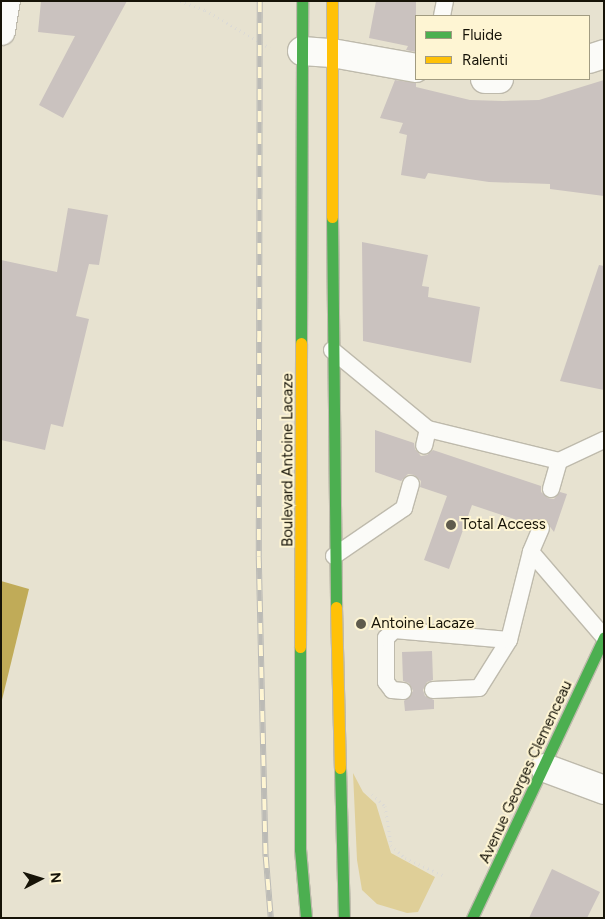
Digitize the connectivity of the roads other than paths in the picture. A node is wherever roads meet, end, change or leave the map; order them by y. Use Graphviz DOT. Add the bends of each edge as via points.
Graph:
graph roads {
  1 [pos="6,1"];
  2 [pos="302,1"];
  3 [pos="332,1"];
  4 [pos="445,1"];
  5 [pos="442,15"];
  6 [pos="1,32"];
  7 [pos="289,50"];
  8 [pos="332,53"];
  9 [pos="604,54"];
  10 [pos="590,59"];
  11 [pos="415,68"];
  12 [pos="332,350"];
  13 [pos="428,429"];
  14 [pos="604,440"];
  15 [pos="424,446"];
  16 [pos="560,461"];
  17 [pos="411,484"];
  18 [pos="551,489"];
  19 [pos="541,528"];
  20 [pos="531,552"];
  21 [pos="334,556"];
  22 [pos="604,637"];
  23 [pos="509,640"];
  24 [pos="433,690"];
  25 [pos="403,691"];
  26 [pos="545,768"];
  27 [pos="604,790"];
  28 [pos="344,913"];
  29 [pos="358,914"];
  30 [pos="306,918"];
  31 [pos="472,918"];
  1 -- 6 [label="street"];
  2 -- 7 [label="main road, Boulevard Antoine Lacaze"];
  3 -- 8 [label="main road"];
  4 -- 5 [label="lane"];
  7 -- 8 [label="street"];
  7 -- 30 [label="main road, Boulevard Antoine Lacaze" via="300,849"];
  8 -- 11 [label="street"];
  8 -- 12 [label="main road"];
  9 -- 10 [label="street"];
  12 -- 13 [label="lane"];
  12 -- 21 [label="main road"];
  13 -- 15 [label="lane"];
  13 -- 16 [label="lane"];
  14 -- 16 [label="lane"];
  16 -- 18 [label="lane"];
  17 -- 21 [label="lane" via="404,508"];
  19 -- 20 [label="lane"];
  20 -- 22 [label="lane"];
  20 -- 23 [label="lane"];
  21 -- 28 [label="main road"];
  22 -- 26 [label="main road, Avenue Georges Clemenceau"];
  23 -- 24 [label="lane" via="479,688"];
  23 -- 25 [label="lane" via="394,630 386,638 386,682 392,690"];
  26 -- 27 [label="street"];
  26 -- 31 [label="main road, Avenue Georges Clemenceau"];
  28 -- 29 [label="main road"];
}
